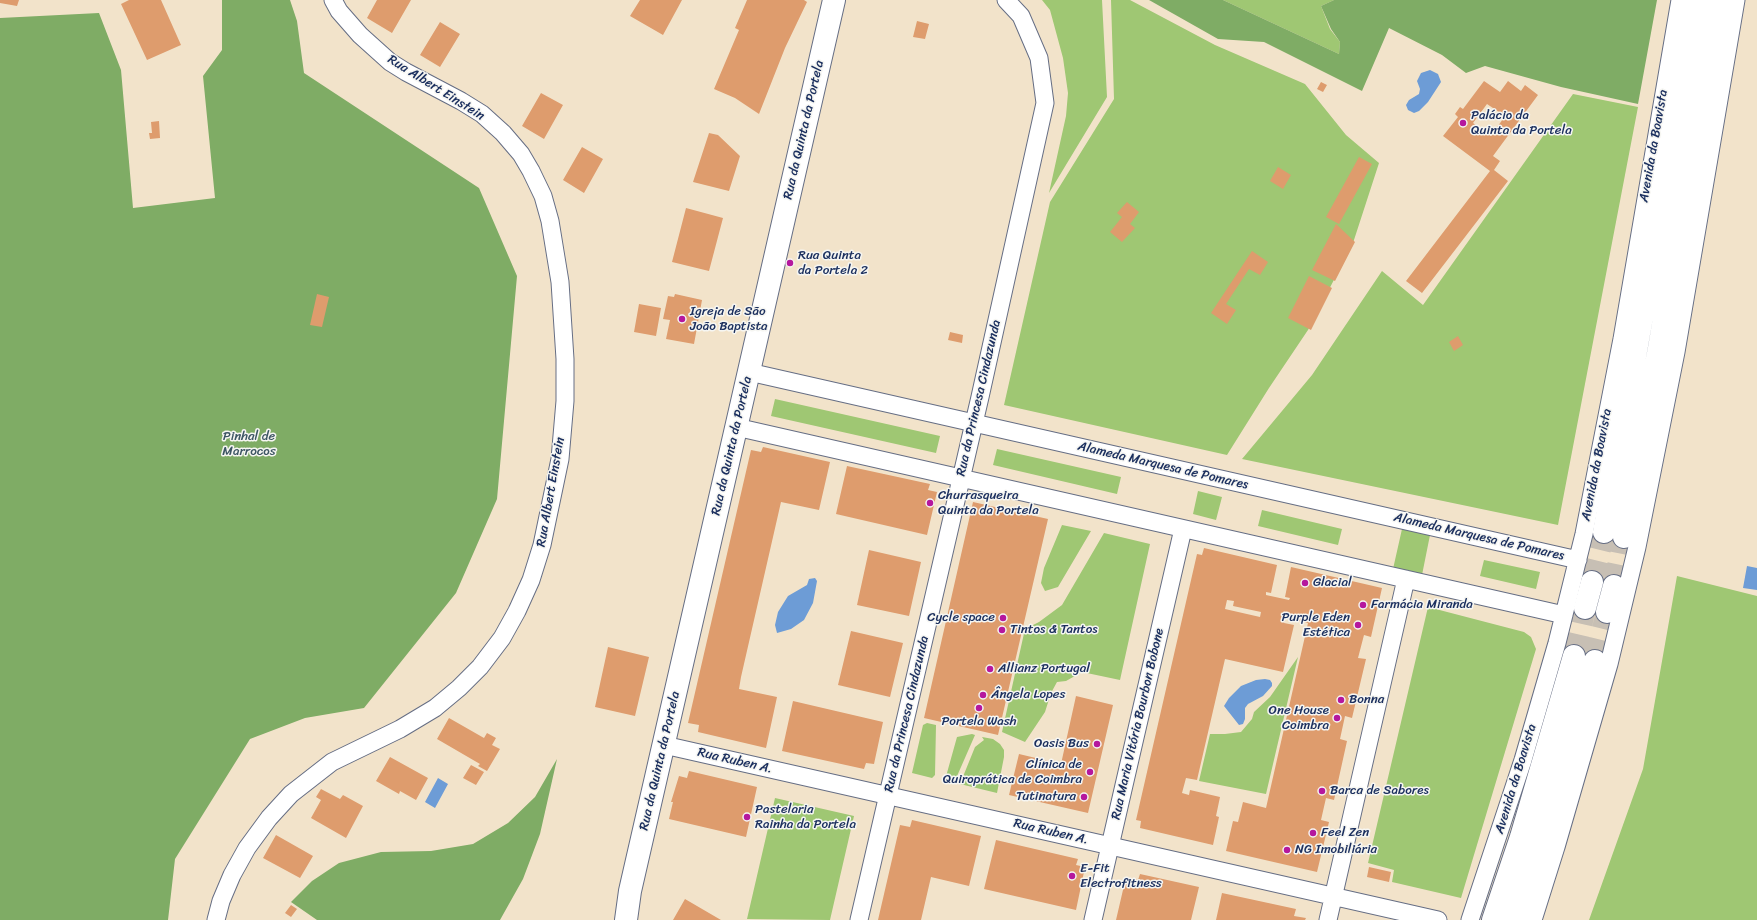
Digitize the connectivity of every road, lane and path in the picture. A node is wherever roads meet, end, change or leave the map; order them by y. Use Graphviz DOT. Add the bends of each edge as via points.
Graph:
graph roads {
  1 [pos="333,0"];
  2 [pos="834,0"];
  3 [pos="1006,0"];
  4 [pos="1680,0"];
  5 [pos="1698,0"];
  6 [pos="1719,0"];
  7 [pos="1736,0"];
  8 [pos="749,372"];
  9 [pos="974,422"];
  10 [pos="736,427"];
  11 [pos="960,478"];
  12 [pos="1183,529"];
  13 [pos="1578,560"];
  14 [pos="1406,579"];
  15 [pos="1592,582"];
  16 [pos="1614,586"];
  17 [pos="1586,608"];
  18 [pos="1607,612"];
  19 [pos="1564,615"];
  20 [pos="1574,656"];
  21 [pos="1595,661"];
  22 [pos="664,745"];
  23 [pos="888,795"];
  24 [pos="1110,846"];
  25 [pos="630,891"];
  26 [pos="1333,896"];
  27 [pos="216,920"];
  28 [pos="616,920"];
  29 [pos="626,920"];
  30 [pos="859,920"];
  31 [pos="1094,920"];
  32 [pos="1328,920"];
  33 [pos="1438,920"];
  34 [pos="1470,920"];
  35 [pos="1492,920"];
  36 [pos="1515,920"];
  37 [pos="1533,920"];
  1 -- 27 [label="street, Rua Albert Einstein" via="360,35 390,62 482,114 503,133 531,171 543,196 550,221 560,282 565,401 560,459 538,559 517,611 502,638 459,688 435,708 400,729 332,762 291,794 268,818 247,848 232,875"];
  2 -- 8 [label="main road, Rua da Quinta da Portela"];
  3 -- 9 [label="street, Rua da Princesa Cindazunda" via="1021,16 1039,58 1045,103"];
  4 -- 13 [label="street, Avenida da Boavista" via="1622,339"];
  5 -- 6 [label="main road, Avenida da Boavista" via="1614,534 1660,340"];
  7 -- 37 [label="street" via="1676,352 1637,547 1609,664"];
  8 -- 9 [label="street, Alameda Marquesa de Pomares"];
  8 -- 10 [label="main road, Rua da Quinta da Portela"];
  9 -- 11 [label="street, Rua da Princesa Cindazunda"];
  9 -- 13 [label="street, Alameda Marquesa de Pomares"];
  10 -- 11 [label="street"];
  10 -- 22 [label="main road, Rua da Quinta da Portela"];
  11 -- 12 [label="street"];
  11 -- 23 [label="street, Rua da Princesa Cindazunda"];
  12 -- 14 [label="street"];
  12 -- 24 [label="street, Rua Maria Vitória Bourbon Bobone"];
  13 -- 19 [label="street, Avenida da Boavista"];
  14 -- 19 [label="street"];
  14 -- 26 [label="street"];
  15 -- 17 [label="main road"];
  16 -- 18 [label="main road"];
  19 -- 34 [label="street, Avenida da Boavista" via="1520,767"];
  20 -- 35 [label="main road, Avenida da Boavista" via="1521,837"];
  21 -- 36 [label="main road"];
  22 -- 23 [label="street, Rua Ruben A."];
  22 -- 25 [label="main road, Rua da Quinta da Portela"];
  23 -- 24 [label="street, Rua Ruben A."];
  23 -- 30 [label="street, Rua da Princesa Cindazunda"];
  24 -- 26 [label="street, Rua Ruben A."];
  24 -- 31 [label="street, Rua Maria Vitória Bourbon Bobone"];
  25 -- 28 [label="main road, Rua da Quinta da Portela"];
  25 -- 29 [label="main road, Rua da Quinta da Portela"];
  26 -- 32 [label="street"];
  26 -- 33 [label="street, Rua Ruben A."];
}
